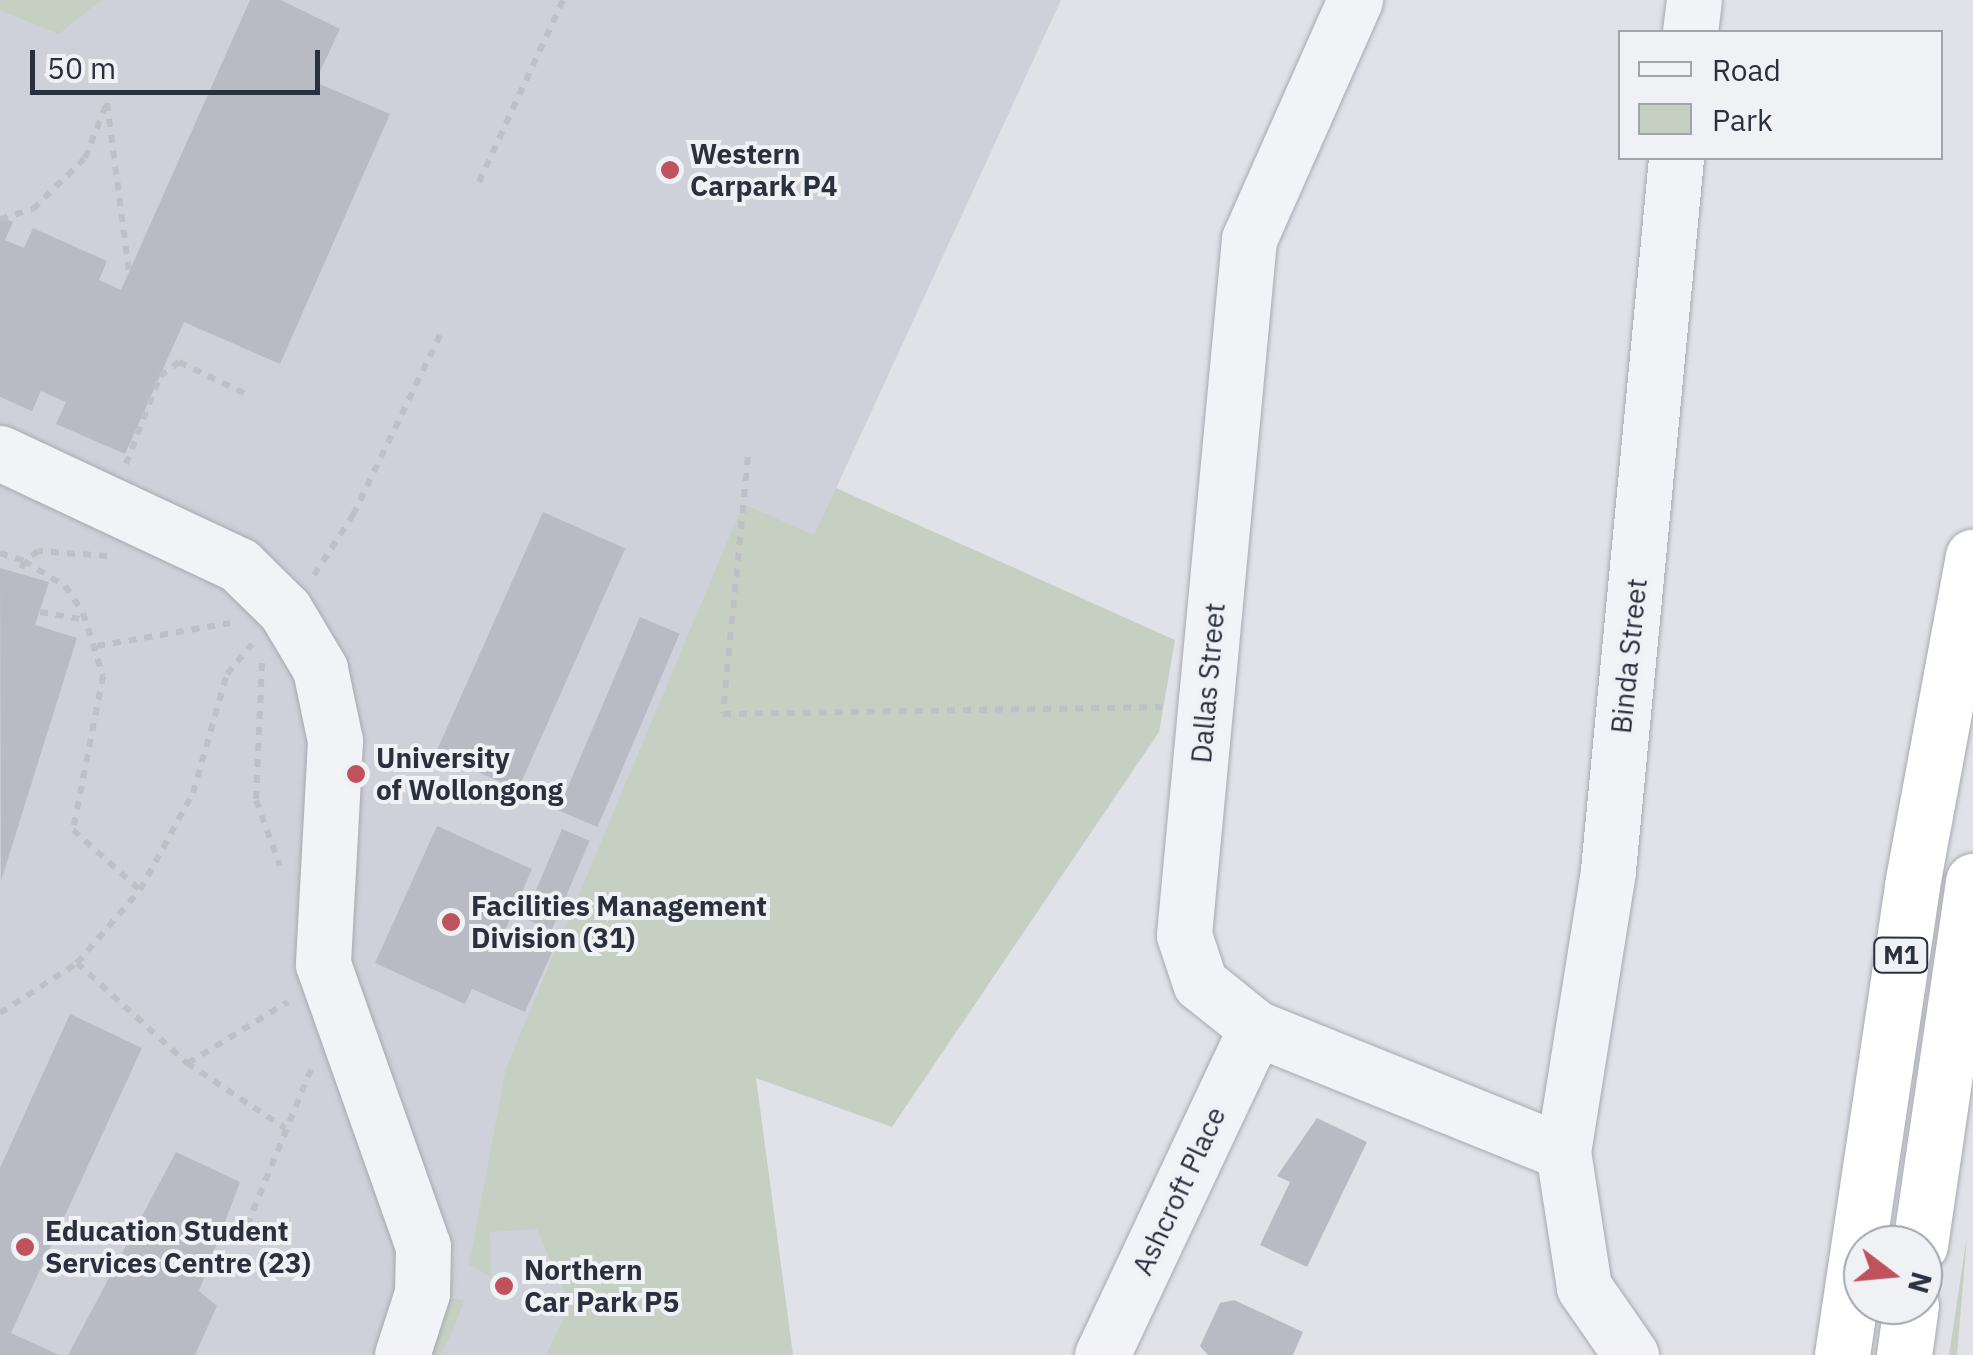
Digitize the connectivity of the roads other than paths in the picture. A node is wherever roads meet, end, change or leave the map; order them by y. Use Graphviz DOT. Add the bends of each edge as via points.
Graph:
graph roads {
  1 [pos="1355,0"];
  2 [pos="1694,0"];
  3 [pos="1690,30"];
  4 [pos="1676,160"];
  5 [pos="0,453"];
  6 [pos="1973,557"];
  7 [pos="1973,882"];
  8 [pos="1256,1028"];
  9 [pos="1563,1152"];
  10 [pos="1923,1225"];
  11 [pos="1909,1325"];
  12 [pos="402,1355"];
  13 [pos="1102,1355"];
  14 [pos="1631,1355"];
  15 [pos="1842,1355"];
  16 [pos="1904,1355"];
  1 -- 8 [label="street, Dallas Street" via="1247,259 1184,935 1200,983"];
  2 -- 3 [label="street"];
  4 -- 9 [label="street, Binda Street" via="1608,870"];
  5 -- 12 [label="street" via="239,565 285,610 320,669 335,741 323,964 422,1246 422,1294"];
  6 -- 15 [label="highway, M1" via="1912,885"];
  7 -- 10 [label="highway, M1"];
  8 -- 9 [label="street, Dallas Street"];
  8 -- 13 [label="street, Ashcroft Place"];
  9 -- 14 [label="street, Binda Street" via="1584,1287"];
  11 -- 16 [label="highway"];
}
